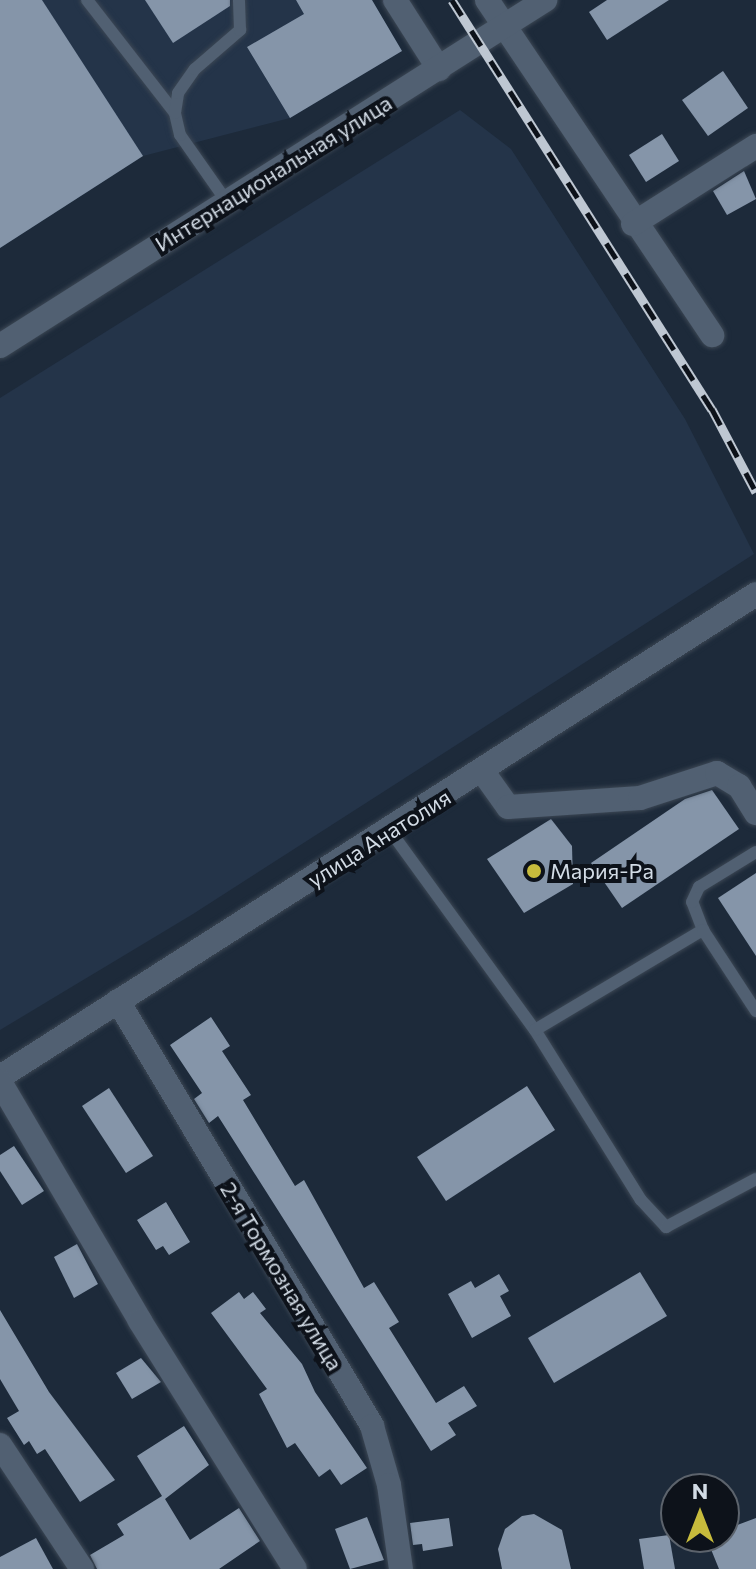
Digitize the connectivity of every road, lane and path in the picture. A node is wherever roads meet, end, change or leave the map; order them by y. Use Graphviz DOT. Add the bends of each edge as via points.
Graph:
graph roads {
  1 [pos="87,0"];
  2 [pos="239,0"];
  3 [pos="395,0"];
  4 [pos="487,0"];
  5 [pos="545,0"];
  6 [pos="505,27"];
  7 [pos="439,69"];
  8 [pos="175,113"];
  9 [pos="756,146"];
  10 [pos="227,202"];
  11 [pos="633,224"];
  12 [pos="712,335"];
  13 [pos="0,346"];
  14 [pos="756,594"];
  15 [pos="483,772"];
  16 [pos="756,813"];
  17 [pos="391,832"];
  18 [pos="756,852"];
  19 [pos="703,930"];
  20 [pos="118,1001"];
  21 [pos="756,1011"];
  22 [pos="535,1030"];
  23 [pos="0,1080"];
  24 [pos="756,1179"];
  25 [pos="0,1445"];
  26 [pos="82,1569"];
  27 [pos="295,1569"];
  28 [pos="401,1569"];
  1 -- 8 [label="lane"];
  2 -- 8 [label="lane" via="240,30 195,69 178,93"];
  3 -- 7 [label="street"];
  4 -- 6 [label="street"];
  5 -- 6 [label="street, Интернациональная улица"];
  6 -- 7 [label="street, Интернациональная улица"];
  6 -- 11 [label="street"];
  7 -- 10 [label="street, Интернациональная улица"];
  8 -- 10 [label="lane" via="180,135"];
  9 -- 11 [label="street"];
  10 -- 13 [label="street, Интернациональная улица"];
  11 -- 12 [label="street"];
  14 -- 15 [label="street, улица Анатолия"];
  15 -- 16 [label="street" via="508,807 640,798 717,773 739,786"];
  15 -- 17 [label="street, улица Анатолия"];
  17 -- 20 [label="street, улица Анатолия"];
  17 -- 22 [label="lane"];
  18 -- 19 [label="lane" via="699,887 692,902"];
  19 -- 21 [label="lane"];
  19 -- 22 [label="lane"];
  20 -- 23 [label="street, улица Анатолия"];
  20 -- 28 [label="street, 2-я Тормозная улица" via="372,1426 389,1485"];
  22 -- 24 [label="lane" via="641,1200 666,1227"];
  23 -- 27 [label="street" via="140,1321"];
  25 -- 26 [label="street"];
}
